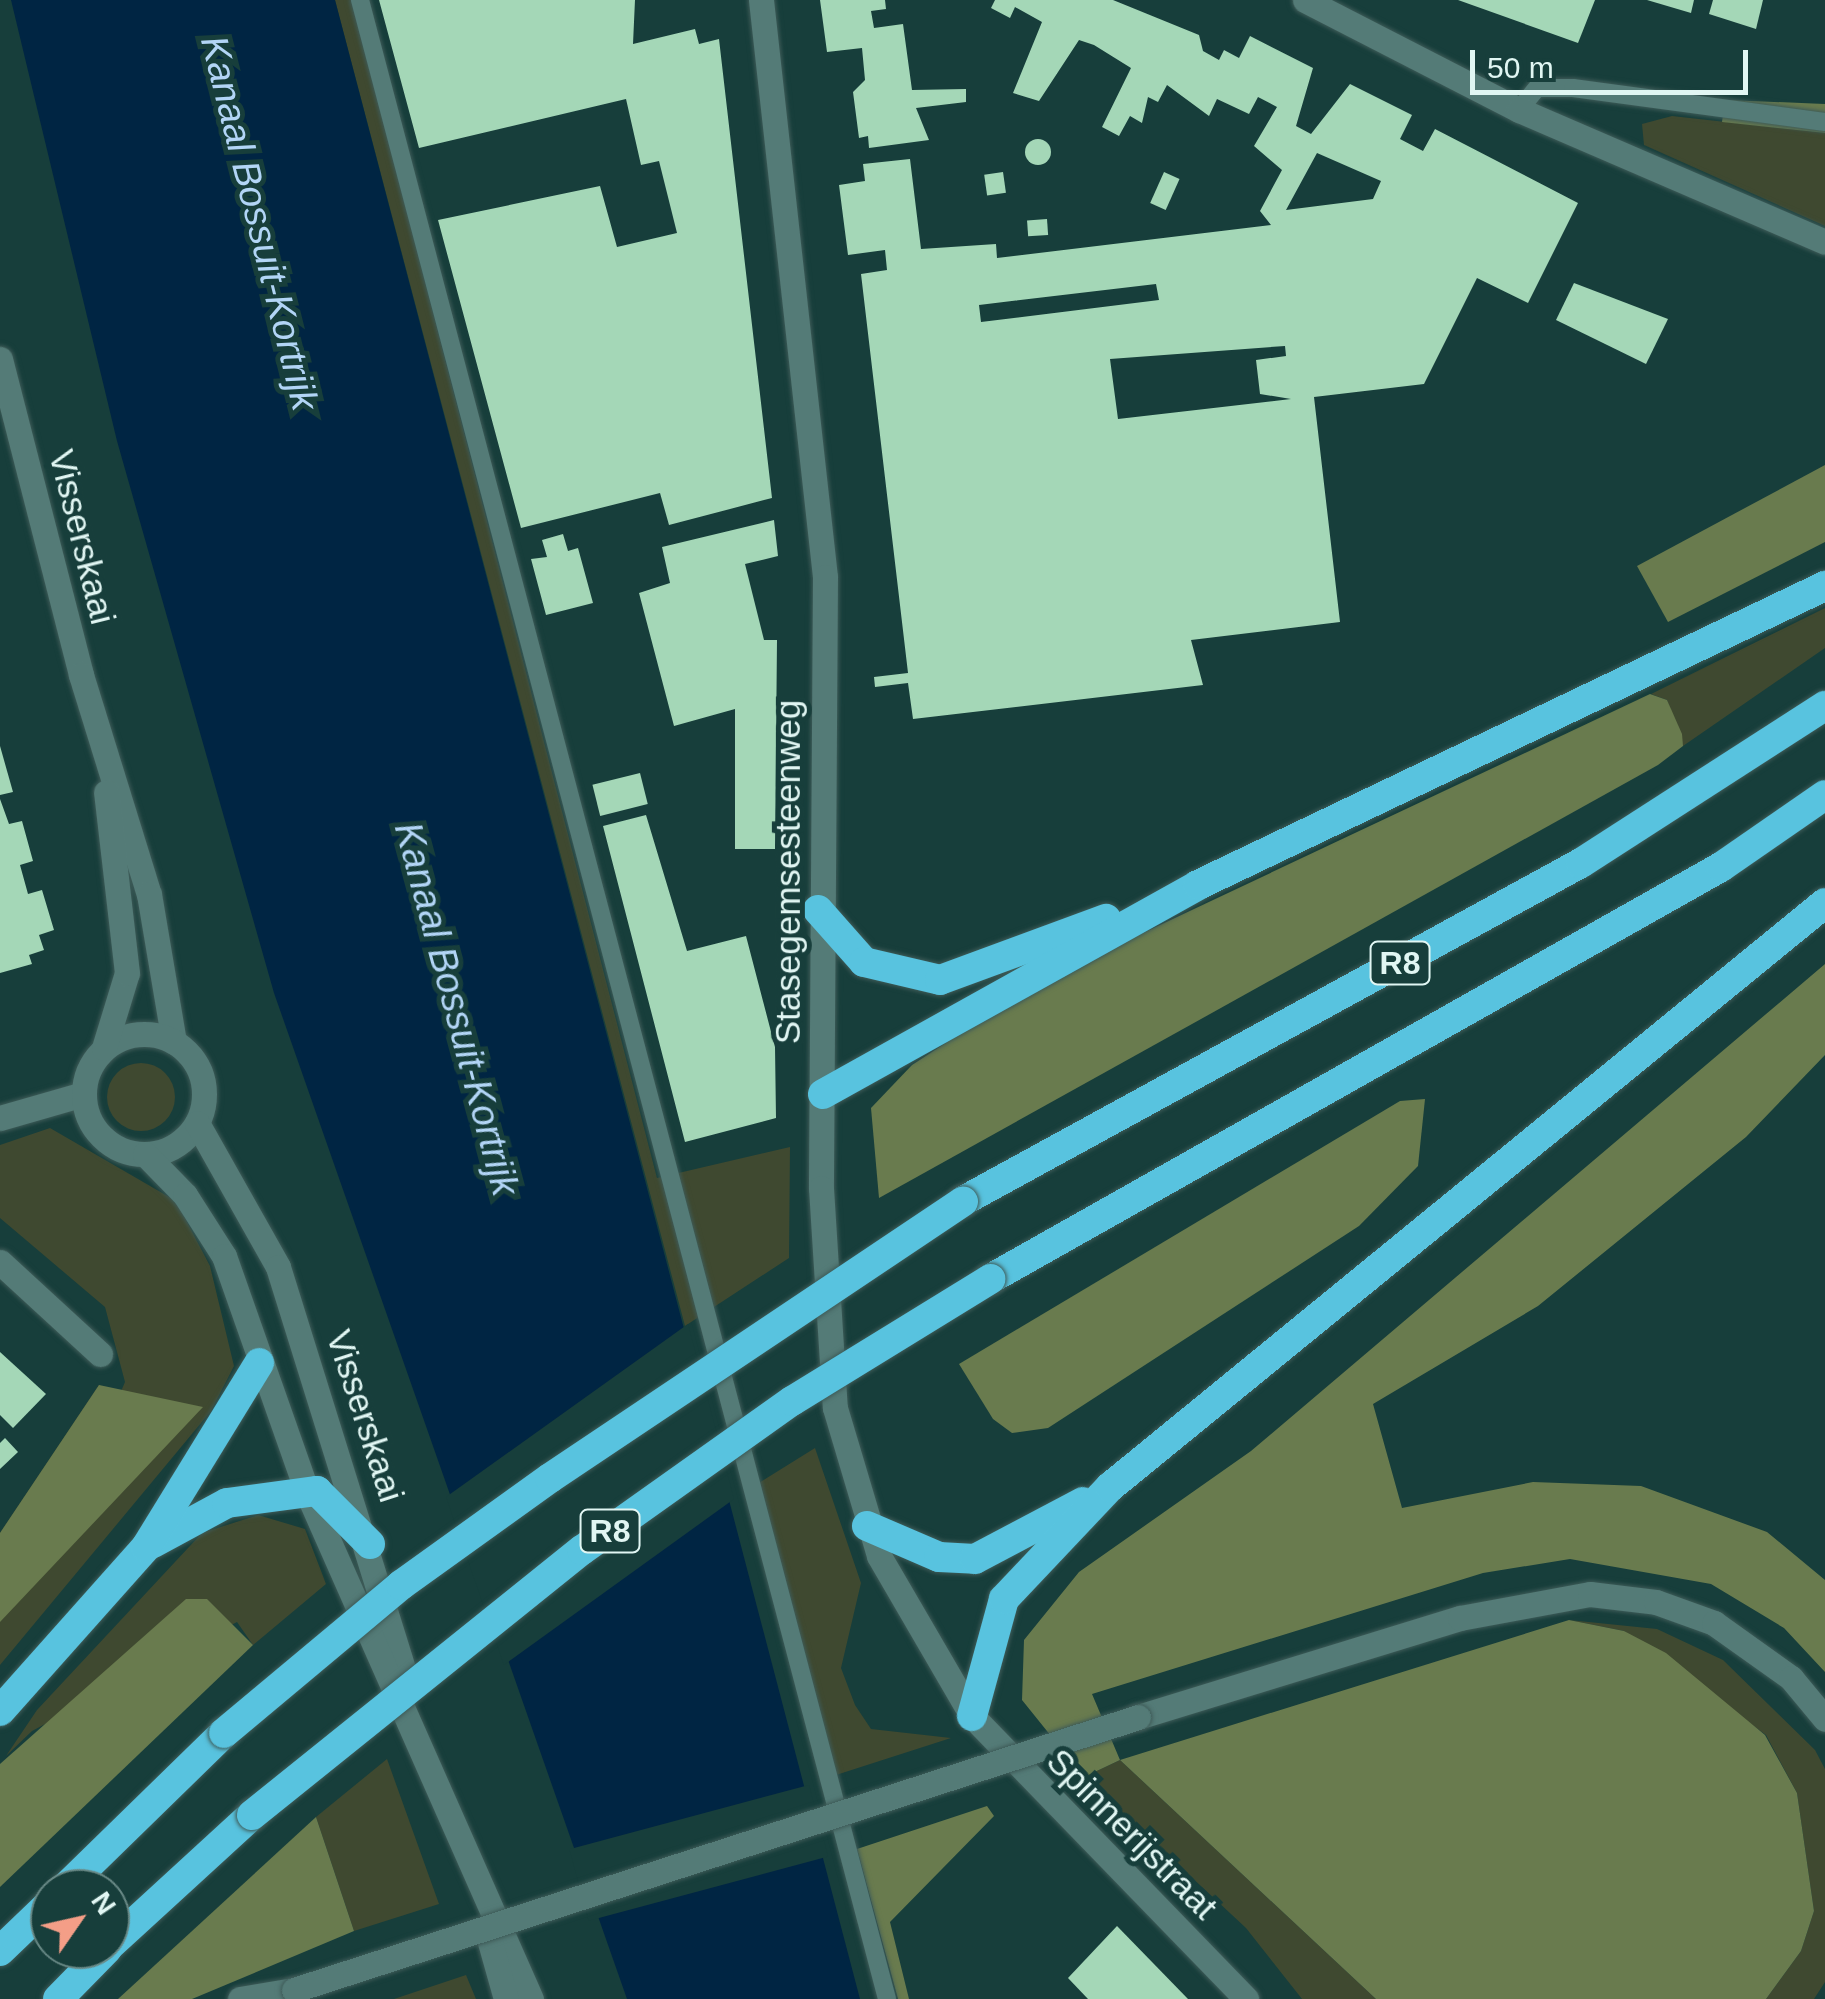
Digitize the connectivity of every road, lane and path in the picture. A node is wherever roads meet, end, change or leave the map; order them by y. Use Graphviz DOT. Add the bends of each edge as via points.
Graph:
graph roads {
  1 [pos="360,0"];
  2 [pos="761,0"];
  3 [pos="1305,0"];
  4 [pos="1520,110"];
  5 [pos="1825,122"];
  6 [pos="1825,242"];
  7 [pos="0,358"];
  8 [pos="1825,586"];
  9 [pos="1825,706"];
  10 [pos="97,732"];
  11 [pos="1825,795"];
  12 [pos="1198,885"];
  13 [pos="1825,904"];
  14 [pos="818,910"];
  15 [pos="174,1042"];
  16 [pos="104,1048"];
  17 [pos="84,1094"];
  18 [pos="823,1094"];
  19 [pos="0,1118"];
  20 [pos="197,1123"];
  21 [pos="146,1154"];
  22 [pos="0,1262"];
  23 [pos="100,1354"];
  24 [pos="259,1363"];
  25 [pos="1110,1487"];
  26 [pos="307,1492"];
  27 [pos="867,1526"];
  28 [pos="370,1544"];
  29 [pos="146,1547"];
  30 [pos="0,1711"];
  31 [pos="972,1716"];
  32 [pos="1825,1719"];
  33 [pos="425,1749"];
  34 [pos="470,1867"];
  35 [pos="85,1869"];
  36 [pos="30,1922"];
  37 [pos="130,1927"];
  38 [pos="0,1952"];
  39 [pos="87,1969"];
  40 [pos="290,1994"];
  41 [pos="58,1999"];
  42 [pos="240,1999"];
  43 [pos="506,1999"];
  44 [pos="531,1999"];
  45 [pos="887,1999"];
  46 [pos="1246,1999"];
  1 -- 45 [label="lane"];
  2 -- 14 [label="street, Stasegemsesteenweg" via="825,577"];
  3 -- 4 [label="street"];
  4 -- 5 [label="lane" via="1537,88 1573,88"];
  4 -- 6 [label="street"];
  7 -- 10 [label="street, Visserskaai"];
  8 -- 12 [label="highway"];
  9 -- 35 [label="highway, R8, bridge" via="1581,864 963,1201 461,1542 224,1733"];
  10 -- 15 [label="street, Visserskaai" via="158,926"];
  10 -- 16 [label="street, Visserskaai" via="127,974"];
  11 -- 37 [label="highway, R8, bridge" via="1722,867 990,1279 792,1401 582,1550 252,1815"];
  12 -- 14 [label="highway" via="940,980 864,962"];
  12 -- 18 [label="highway"];
  13 -- 25 [label="highway"];
  14 -- 18 [label="street, Stasegemsesteenweg"];
  15 -- 16 [label="street" via="138,1034"];
  15 -- 20 [label="street" via="202,1079"];
  16 -- 17 [label="street"];
  17 -- 19 [label="street"];
  17 -- 21 [label="street" via="109,1144"];
  18 -- 27 [label="street, Stasegemsesteenweg" via="828,1342"];
  20 -- 21 [label="street" via="179,1144"];
  20 -- 28 [label="street, Visserskaai" via="262,1227"];
  21 -- 24 [label="street, Visserskaai" via="216,1240"];
  22 -- 23 [label="street"];
  24 -- 26 [label="street, Visserskaai"];
  24 -- 29 [label="highway"];
  25 -- 27 [label="highway" via="975,1558 939,1557"];
  25 -- 31 [label="highway" via="1004,1599"];
  26 -- 28 [label="highway" via="326,1495"];
  26 -- 29 [label="highway" via="227,1503"];
  26 -- 33 [label="street, Visserskaai"];
  27 -- 31 [label="street, Stasegemsesteenweg" via="919,1636"];
  28 -- 33 [label="street, Visserskaai"];
  29 -- 30 [label="highway"];
  31 -- 46 [label="street, Spinnerijstraat"];
  32 -- 40 [label="street, bridge" via="1791,1678 1714,1622 1590,1594 1460,1618"];
  33 -- 34 [label="street, Visserskaai"];
  34 -- 43 [label="street"];
  34 -- 44 [label="street, Visserskaai"];
  36 -- 38 [label="highway"];
  39 -- 41 [label="highway, R8"];
  40 -- 42 [label="street"];
}
